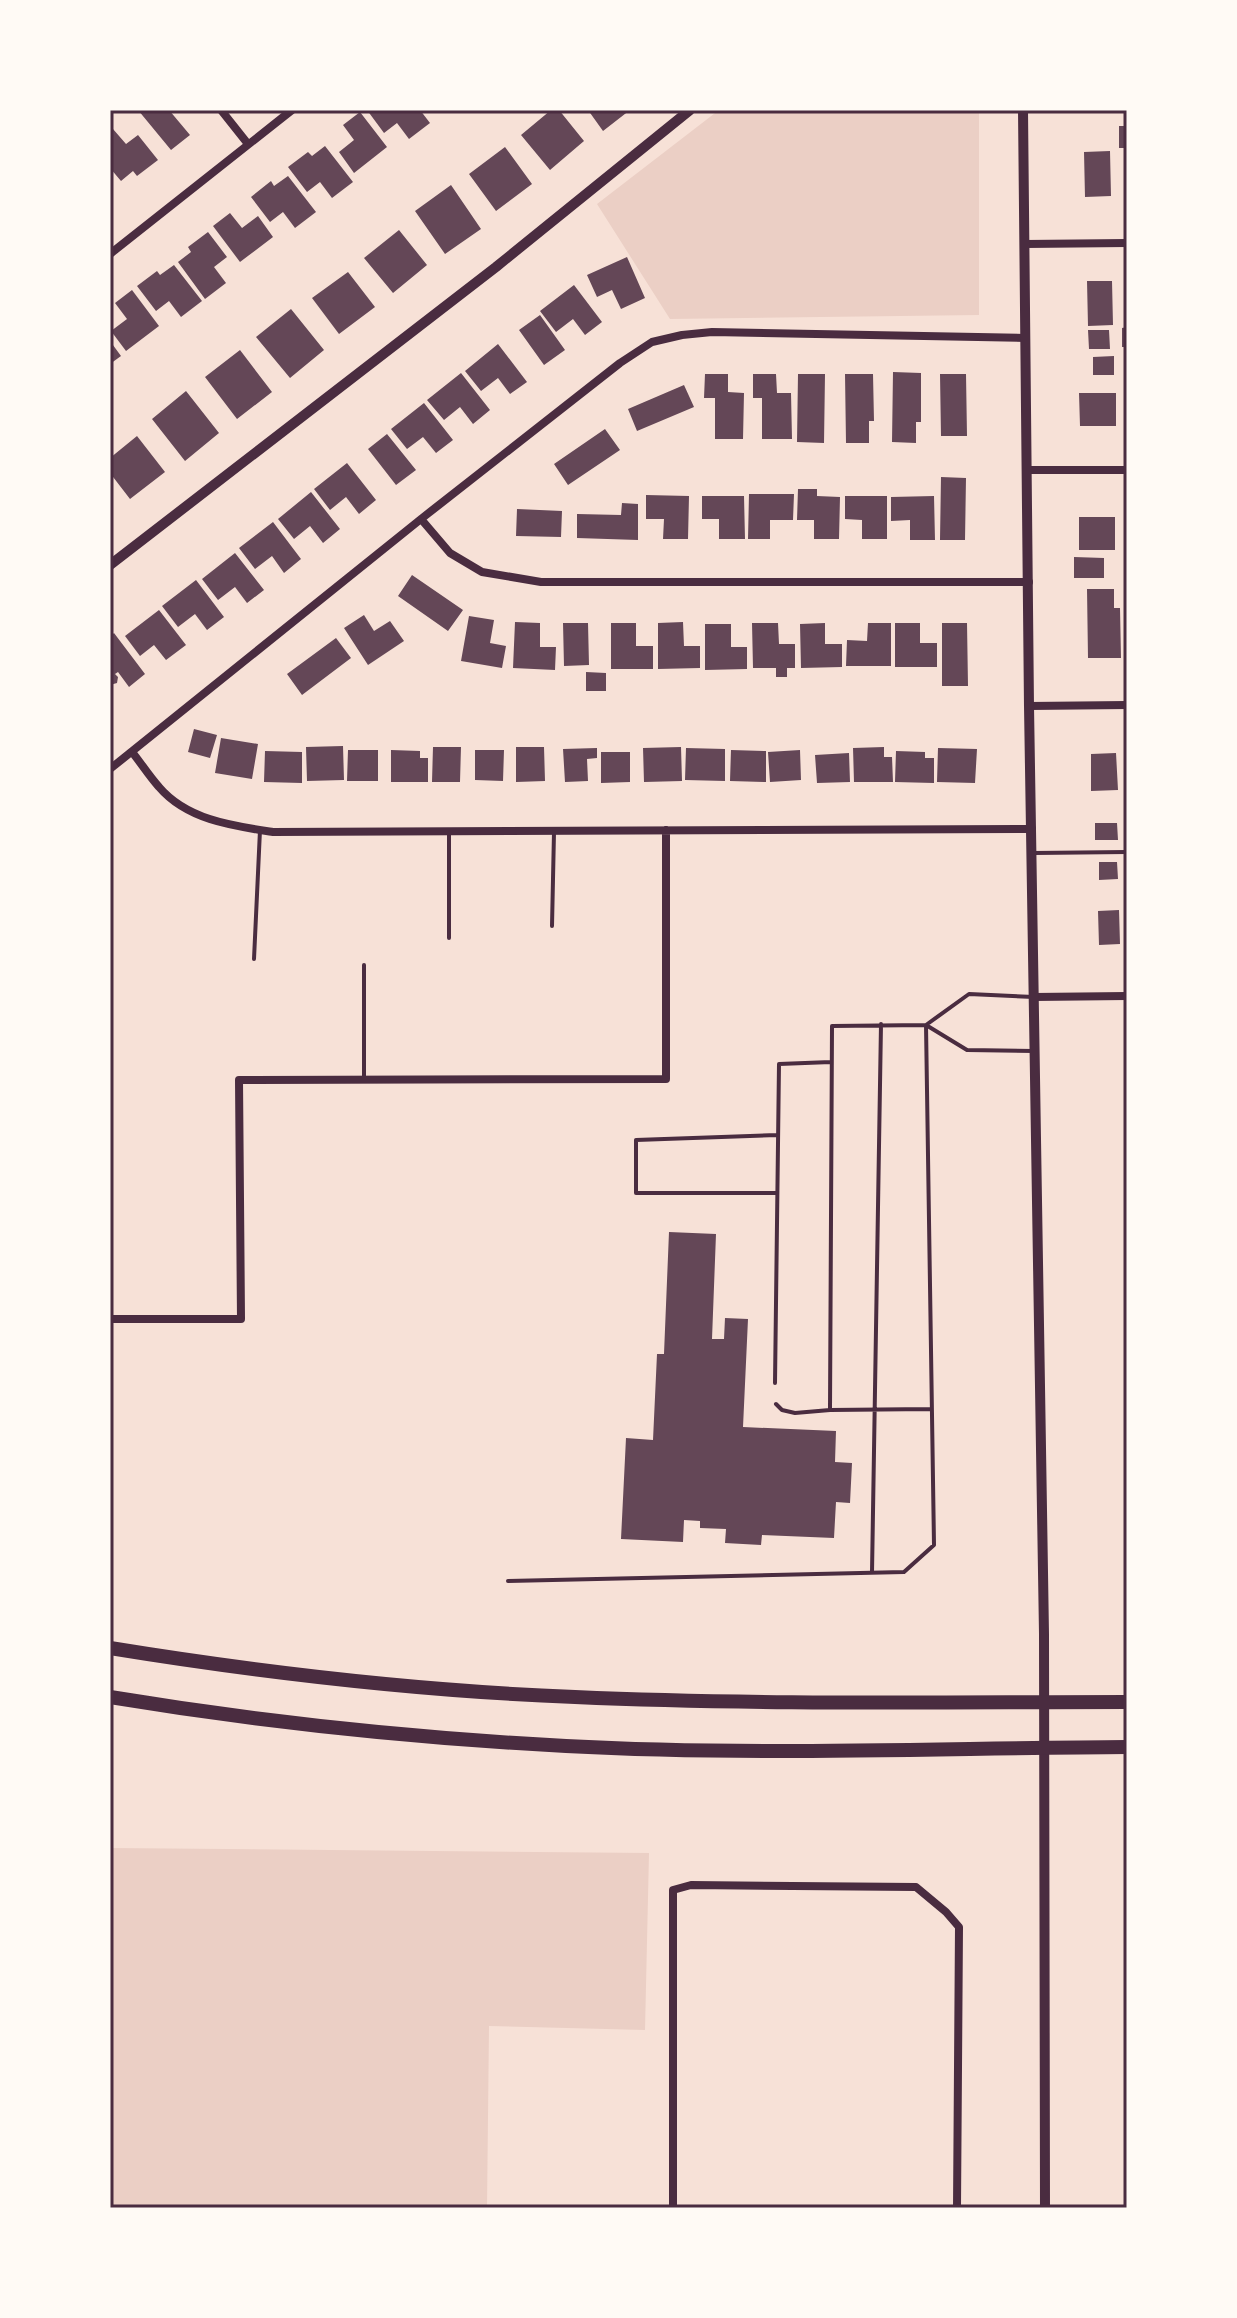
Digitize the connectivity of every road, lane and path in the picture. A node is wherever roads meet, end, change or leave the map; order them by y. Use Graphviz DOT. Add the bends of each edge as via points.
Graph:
graph roads {
  1 [pos="221,110"];
  2 [pos="292,110"];
  3 [pos="690,110"];
  4 [pos="1023,110"];
  5 [pos="248,144"];
  6 [pos="1127,243"];
  7 [pos="1025,244"];
  8 [pos="110,254"];
  9 [pos="1026,338"];
  10 [pos="1028,470"];
  11 [pos="1127,470"];
  12 [pos="421,519"];
  13 [pos="110,565"];
  14 [pos="1029,582"];
  15 [pos="1127,705"];
  16 [pos="1029,706"];
  17 [pos="132,752"];
  18 [pos="110,769"];
  19 [pos="1032,829"];
  20 [pos="260,830"];
  21 [pos="666,830"];
  22 [pos="449,831"];
  23 [pos="554,831"];
  24 [pos="1127,852"];
  25 [pos="1032,853"];
  26 [pos="552,926"];
  27 [pos="449,938"];
  28 [pos="254,959"];
  29 [pos="364,965"];
  30 [pos="1127,996"];
  31 [pos="1034,997"];
  32 [pos="881,1024"];
  33 [pos="926,1025"];
  34 [pos="1035,1051"];
  35 [pos="831,1062"];
  36 [pos="364,1080"];
  37 [pos="777,1135"];
  38 [pos="776,1193"];
  39 [pos="110,1319"];
  40 [pos="775,1383"];
  41 [pos="776,1404"];
  42 [pos="875,1408"];
  43 [pos="931,1409"];
  44 [pos="830,1410"];
  45 [pos="872,1573"];
  46 [pos="508,1581"];
  47 [pos="110,1648"];
  48 [pos="110,1697"];
  49 [pos="1127,1702"];
  50 [pos="1127,1747"];
  51 [pos="673,2208"];
  52 [pos="957,2208"];
  53 [pos="1045,2208"];
  1 -- 5 [label="street"];
  2 -- 5 [label="street"];
  3 -- 13 [label="street"];
  4 -- 7 [label="street"];
  5 -- 8 [label="street"];
  6 -- 7 [label="street"];
  7 -- 9 [label="street"];
  9 -- 10 [label="street"];
  9 -- 12 [label="street" via="712,332 652,342"];
  10 -- 11 [label="street"];
  10 -- 14 [label="street"];
  12 -- 14 [label="street" via="450,553 482,572 541,582"];
  12 -- 17 [label="street"];
  14 -- 16 [label="street"];
  15 -- 16 [label="street"];
  16 -- 19 [label="street"];
  17 -- 18 [label="street"];
  17 -- 20 [label="street" via="161,789 182,805 206,819"];
  19 -- 21 [label="street"];
  19 -- 25 [label="street"];
  20 -- 22 [label="street"];
  20 -- 28 [label="lane"];
  21 -- 23 [label="street"];
  21 -- 36 [label="street" via="666,1079"];
  22 -- 23 [label="street"];
  22 -- 27 [label="lane"];
  23 -- 26 [label="lane"];
  24 -- 25 [label="lane"];
  25 -- 31 [label="street"];
  29 -- 36 [label="lane"];
  30 -- 31 [label="street"];
  31 -- 33 [label="lane" via="969,994"];
  31 -- 34 [label="street"];
  32 -- 33 [label="lane"];
  32 -- 35 [label="lane" via="832,1026"];
  32 -- 42 [label="lane"];
  33 -- 34 [label="lane" via="967,1050"];
  33 -- 43 [label="lane"];
  34 -- 53 [label="street"];
  35 -- 37 [label="lane" via="779,1064"];
  35 -- 44 [label="lane"];
  36 -- 39 [label="street" via="239,1080 241,1319"];
  37 -- 38 [label="lane"];
  37 -- 38 [label="lane" via="636,1140 636,1193"];
  38 -- 40 [label="lane"];
  41 -- 44 [label="lane" via="795,1413"];
  42 -- 43 [label="lane"];
  42 -- 44 [label="lane"];
  42 -- 45 [label="lane"];
  43 -- 45 [label="lane" via="934,1545 904,1572"];
  45 -- 46 [label="lane"];
  47 -- 49 [label="highway" via="326,1678 573,1697"];
  48 -- 50 [label="highway" via="316,1727 567,1746"];
  51 -- 52 [label="street" via="673,1890 691,1885 916,1887 959,1927"];
}
